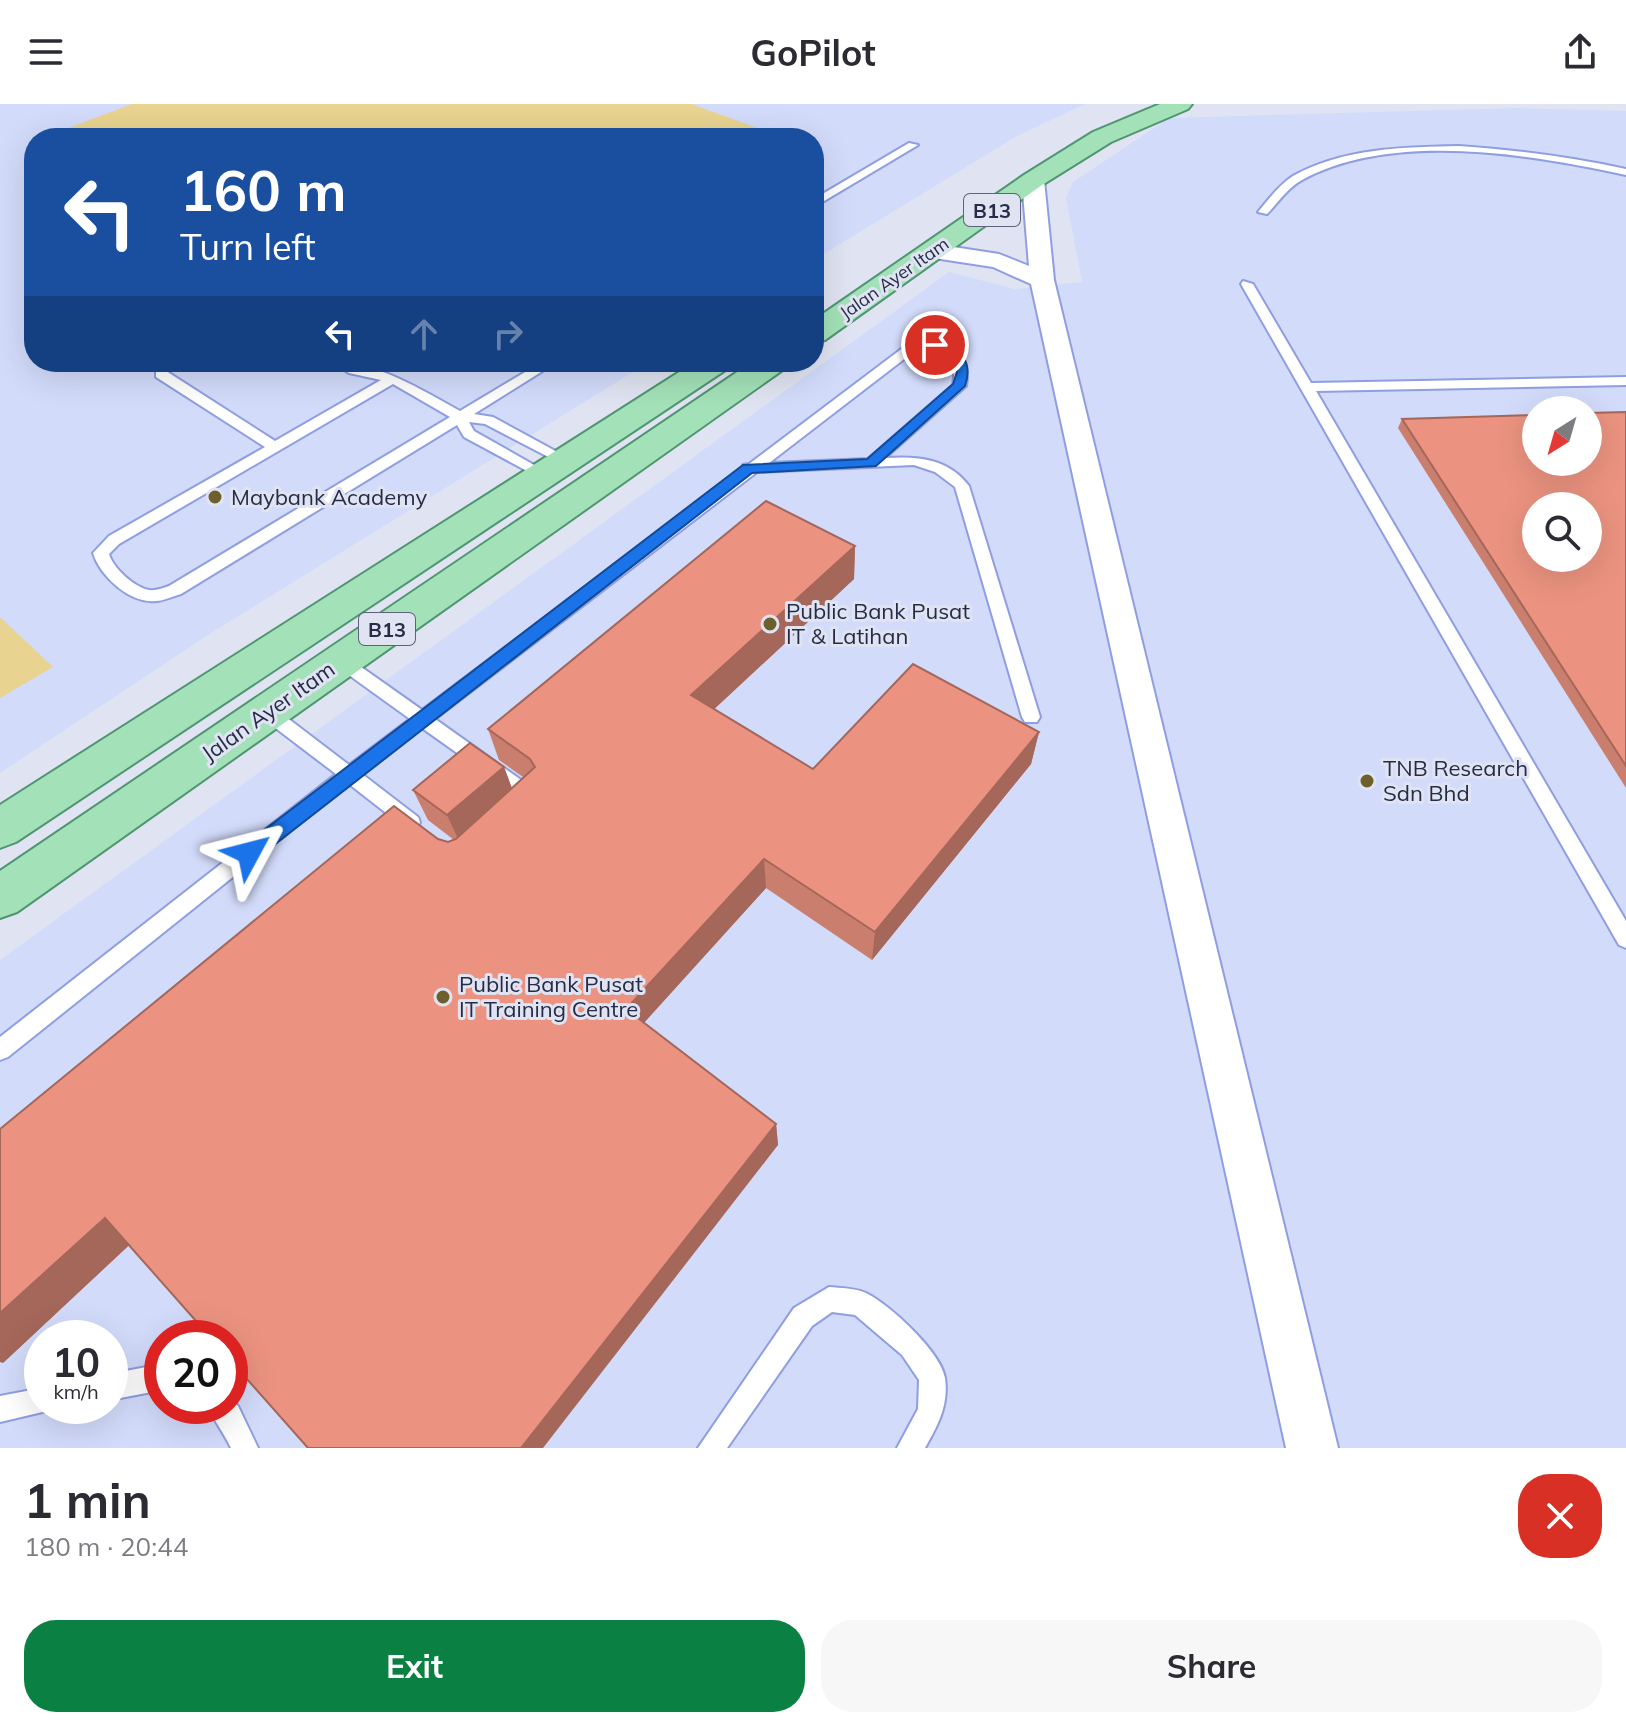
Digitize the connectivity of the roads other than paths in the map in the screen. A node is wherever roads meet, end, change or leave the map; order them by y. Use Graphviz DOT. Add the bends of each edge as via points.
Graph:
graph roads {
  1 [pos="1130,104"];
  2 [pos="1180,104"];
  3 [pos="913,145"];
  4 [pos="1626,172"];
  5 [pos="1033,180"];
  6 [pos="824,198"];
  7 [pos="1263,212"];
  8 [pos="906,238"];
  9 [pos="934,251"];
  10 [pos="1042,280"];
  11 [pos="1247,284"];
  12 [pos="824,327"];
  13 [pos="363,372"];
  14 [pos="534,372"];
  15 [pos="701,372"];
  16 [pos="759,372"];
  17 [pos="161,374"];
  18 [pos="393,379"];
  19 [pos="1626,381"];
  20 [pos="1309,387"];
  21 [pos="460,417"];
  22 [pos="276,448"];
  23 [pos="871,463"];
  24 [pos="554,467"];
  25 [pos="748,468"];
  26 [pos="341,661"];
  27 [pos="267,712"];
  28 [pos="1031,717"];
  29 [pos="422,719"];
  30 [pos="348,775"];
  31 [pos="521,807"];
  32 [pos="0,829"];
  33 [pos="424,831"];
  34 [pos="0,897"];
  35 [pos="1626,939"];
  36 [pos="0,1050"];
  37 [pos="24,1404"];
  38 [pos="0,1409"];
  39 [pos="233,1424"];
  40 [pos="245,1448"];
  41 [pos="711,1448"];
  42 [pos="910,1448"];
  43 [pos="1312,1448"];
  1 -- 8 [label="main road, Jalan Ayer Itam / B13" via="1077,127"];
  2 -- 5 [label="main road, Jalan Ayer Itam / B13" via="1102,137"];
  3 -- 6 [label="lane"];
  4 -- 7 [label="lane" via="1482,151 1389,151 1299,178"];
  5 -- 9 [label="main road, Jalan Ayer Itam / B13"];
  5 -- 10 [label="street"];
  9 -- 10 [label="street" via="999,261"];
  9 -- 12 [label="main road, Jalan Ayer Itam / B13"];
  10 -- 43 [label="street"];
  11 -- 20 [label="lane"];
  13 -- 18 [label="lane"];
  14 -- 21 [label="lane"];
  15 -- 24 [label="main road, Jalan Ayer Itam / B13"];
  16 -- 26 [label="main road, Jalan Ayer Itam / B13"];
  17 -- 22 [label="lane"];
  18 -- 21 [label="lane"];
  18 -- 22 [label="lane"];
  19 -- 20 [label="lane"];
  20 -- 35 [label="lane"];
  21 -- 22 [label="lane" via="175,590 141,595 105,567 101,553 114,540"];
  21 -- 24 [label="lane" via="488,420"];
  21 -- 24 [label="lane" via="469,434"];
  23 -- 25 [label="lane"];
  23 -- 25 [label="lane" via="959,386 963,372 950,351 921,344 908,350"];
  23 -- 28 [label="lane" via="935,465 962,486"];
  24 -- 32 [label="main road, Jalan Ayer Itam / B13"];
  25 -- 29 [label="lane"];
  26 -- 27 [label="main road, Jalan Ayer Itam / B13"];
  26 -- 29 [label="lane"];
  27 -- 30 [label="lane"];
  27 -- 34 [label="main road, Jalan Ayer Itam / B13"];
  29 -- 30 [label="lane"];
  29 -- 31 [label="lane" via="533,797"];
  30 -- 33 [label="lane"];
  30 -- 36 [label="lane"];
  37 -- 38 [label="lane"];
  39 -- 40 [label="lane"];
  41 -- 42 [label="lane" via="803,1317 829,1299 860,1303 911,1346 932,1377 931,1412"];
}
